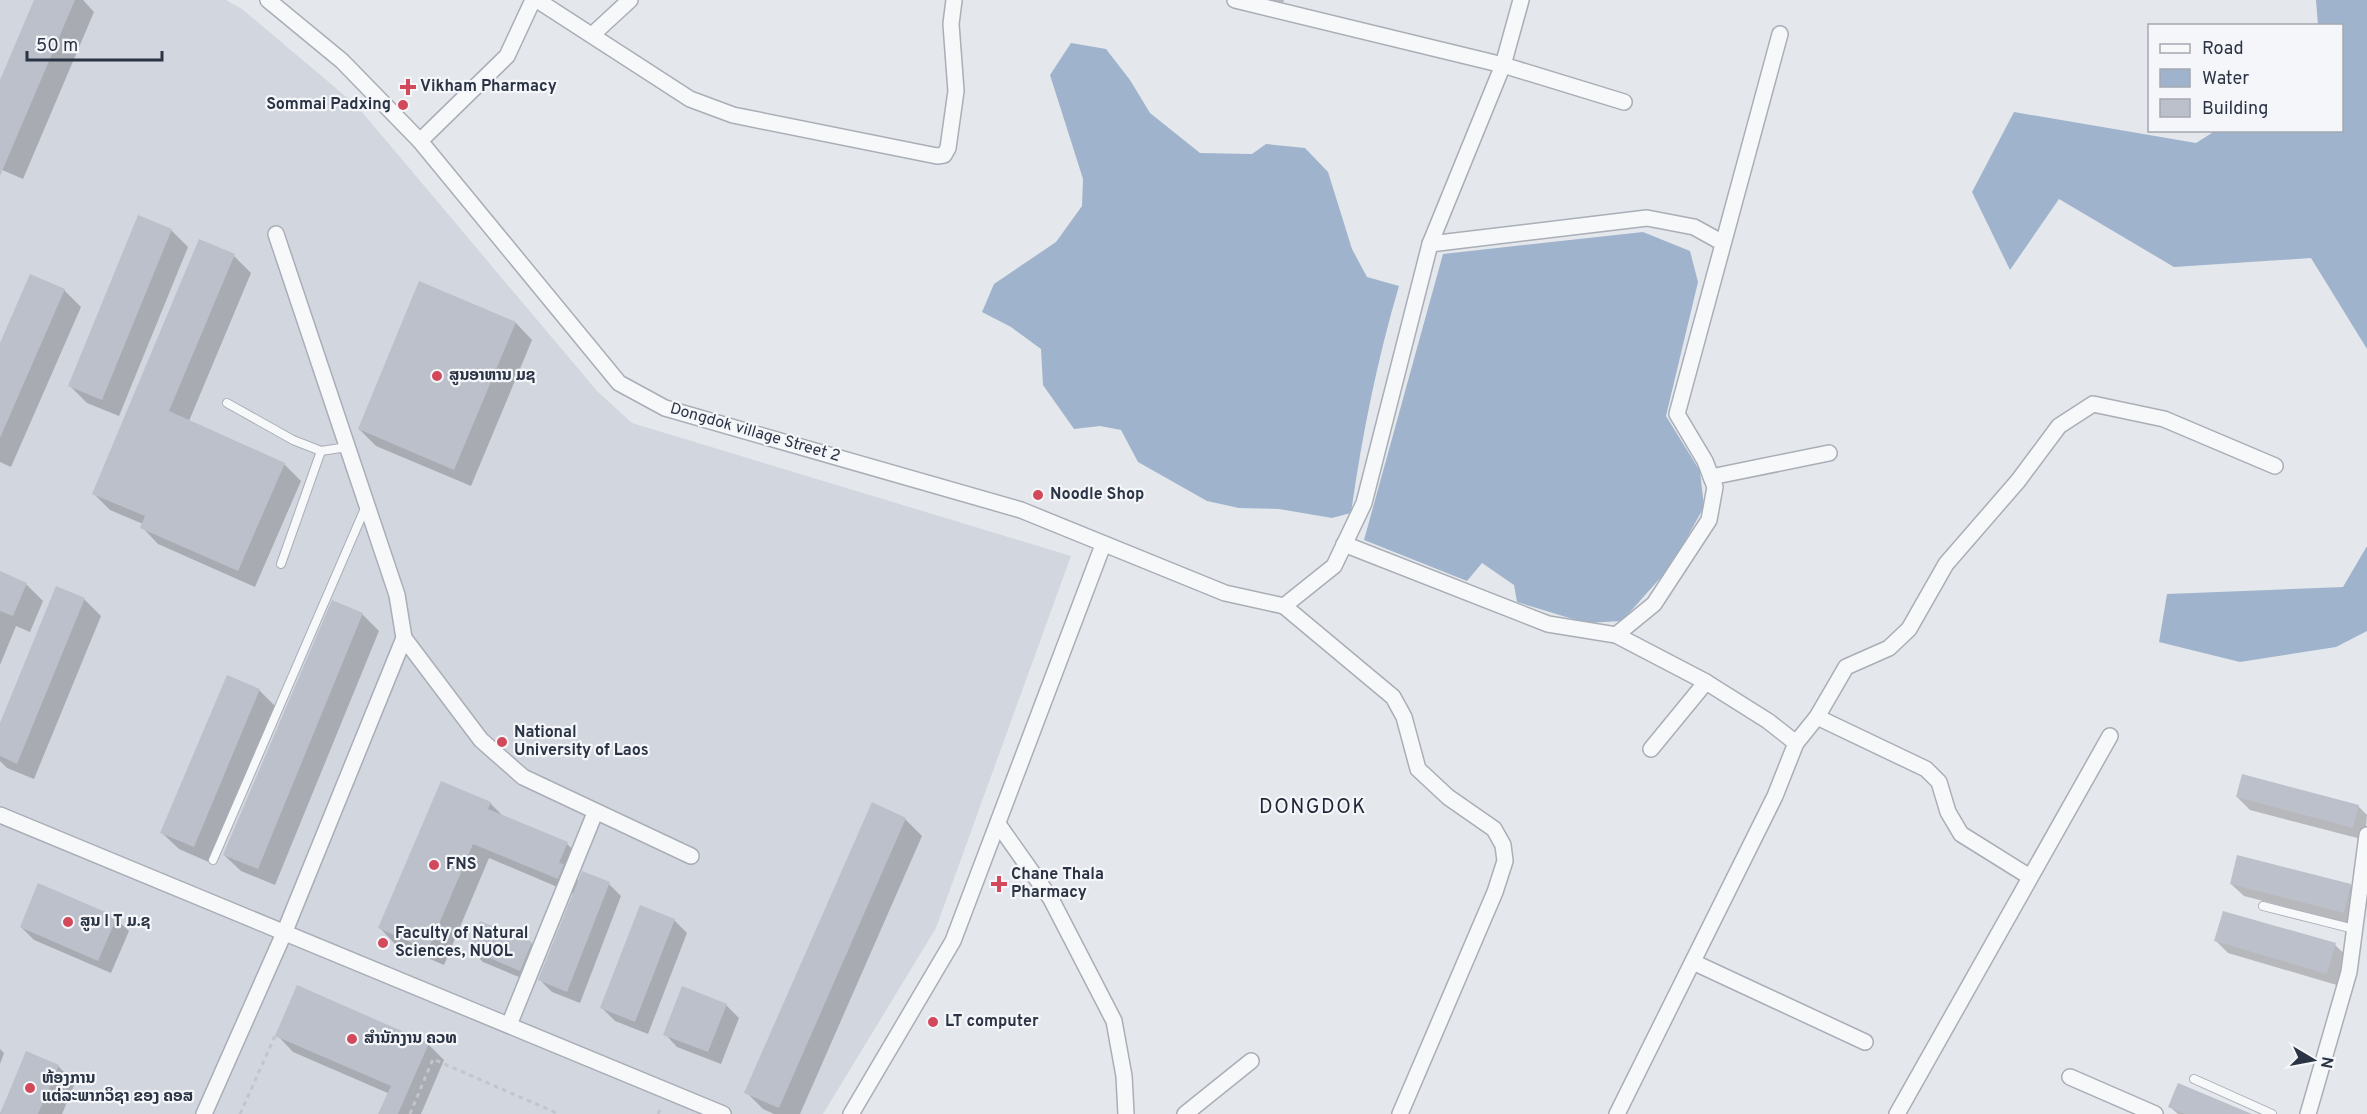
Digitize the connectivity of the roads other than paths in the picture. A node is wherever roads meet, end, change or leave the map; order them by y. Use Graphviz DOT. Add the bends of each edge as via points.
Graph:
graph roads {
  1 [pos="268,0"];
  2 [pos="535,0"];
  3 [pos="630,0"];
  4 [pos="954,0"];
  5 [pos="1235,0"];
  6 [pos="1521,0"];
  7 [pos="1779,34"];
  8 [pos="592,35"];
  9 [pos="1503,65"];
  10 [pos="1624,102"];
  11 [pos="420,141"];
  12 [pos="276,234"];
  13 [pos="1723,243"];
  14 [pos="1430,244"];
  15 [pos="227,403"];
  16 [pos="347,447"];
  17 [pos="321,451"];
  18 [pos="1829,453"];
  19 [pos="2275,466"];
  20 [pos="1711,477"];
  21 [pos="367,505"];
  22 [pos="1344,544"];
  23 [pos="1103,545"];
  24 [pos="281,564"];
  25 [pos="1284,606"];
  26 [pos="1616,635"];
  27 [pos="404,638"];
  28 [pos="1706,682"];
  29 [pos="1817,717"];
  30 [pos="2110,736"];
  31 [pos="1796,743"];
  32 [pos="1651,749"];
  33 [pos="595,813"];
  34 [pos="0,815"];
  35 [pos="998,824"];
  36 [pos="2367,836"];
  37 [pos="691,856"];
  38 [pos="213,860"];
  39 [pos="2030,877"];
  40 [pos="2364,885"];
  41 [pos="2263,906"];
  42 [pos="2354,929"];
  43 [pos="285,931"];
  44 [pos="1693,962"];
  45 [pos="509,1025"];
  46 [pos="1865,1042"];
  47 [pos="1251,1061"];
  48 [pos="2070,1077"];
  49 [pos="2194,1079"];
  50 [pos="204,1114"];
  51 [pos="723,1114"];
  52 [pos="851,1114"];
  53 [pos="1126,1114"];
  54 [pos="1185,1114"];
  55 [pos="1400,1114"];
  56 [pos="1617,1114"];
  57 [pos="1897,1114"];
  58 [pos="2156,1114"];
  59 [pos="2272,1114"];
  60 [pos="2308,1114"];
  1 -- 11 [label="street, Dongdok village Street 2" via="342,61"];
  2 -- 8 [label="street"];
  2 -- 11 [label="street" via="507,56"];
  3 -- 8 [label="street"];
  4 -- 8 [label="street" via="951,24 956,92 948,148 937,156 733,115 690,99"];
  5 -- 9 [label="street"];
  6 -- 9 [label="street"];
  7 -- 13 [label="street"];
  9 -- 10 [label="street"];
  9 -- 14 [label="street"];
  11 -- 23 [label="street, Dongdok village Street 2" via="619,383 665,408 1021,510"];
  12 -- 16 [label="street"];
  13 -- 14 [label="street" via="1694,226 1647,218"];
  13 -- 20 [label="street" via="1677,414"];
  14 -- 22 [label="street" via="1364,502"];
  15 -- 17 [label="lane" via="292,440"];
  16 -- 17 [label="lane"];
  16 -- 21 [label="street"];
  17 -- 24 [label="lane"];
  18 -- 20 [label="street"];
  19 -- 29 [label="street" via="2164,419 2093,404 2059,426 2018,482 1946,564 1909,629 1889,648 1845,667"];
  20 -- 26 [label="street" via="1715,487 1709,520 1654,604"];
  21 -- 27 [label="street" via="397,595"];
  21 -- 38 [label="lane"];
  22 -- 25 [label="street" via="1334,566"];
  22 -- 26 [label="street" via="1548,624"];
  23 -- 25 [label="street, Dongdok village Street 2" via="1225,593"];
  23 -- 35 [label="street"];
  25 -- 55 [label="street" via="1393,697 1404,717 1418,769 1448,797 1494,829 1503,845 1505,861 1496,892"];
  26 -- 28 [label="street"];
  27 -- 33 [label="street" via="482,740 498,755 523,777"];
  27 -- 43 [label="street"];
  28 -- 31 [label="street"];
  28 -- 32 [label="street"];
  29 -- 31 [label="street"];
  29 -- 39 [label="street" via="1926,769 1939,782 1948,812 1961,834"];
  30 -- 39 [label="street"];
  31 -- 44 [label="street" via="1775,796"];
  33 -- 37 [label="street"];
  33 -- 45 [label="street"];
  34 -- 43 [label="street"];
  35 -- 52 [label="street" via="954,941"];
  35 -- 53 [label="street" via="1051,899 1114,1022"];
  36 -- 40 [label="street"];
  39 -- 57 [label="street"];
  40 -- 42 [label="street"];
  41 -- 42 [label="lane"];
  42 -- 60 [label="street" via="2349,972"];
  43 -- 45 [label="street"];
  43 -- 50 [label="street"];
  44 -- 46 [label="street"];
  44 -- 56 [label="street"];
  45 -- 51 [label="street"];
  47 -- 54 [label="street"];
  48 -- 58 [label="street"];
  49 -- 59 [label="lane"];
}
